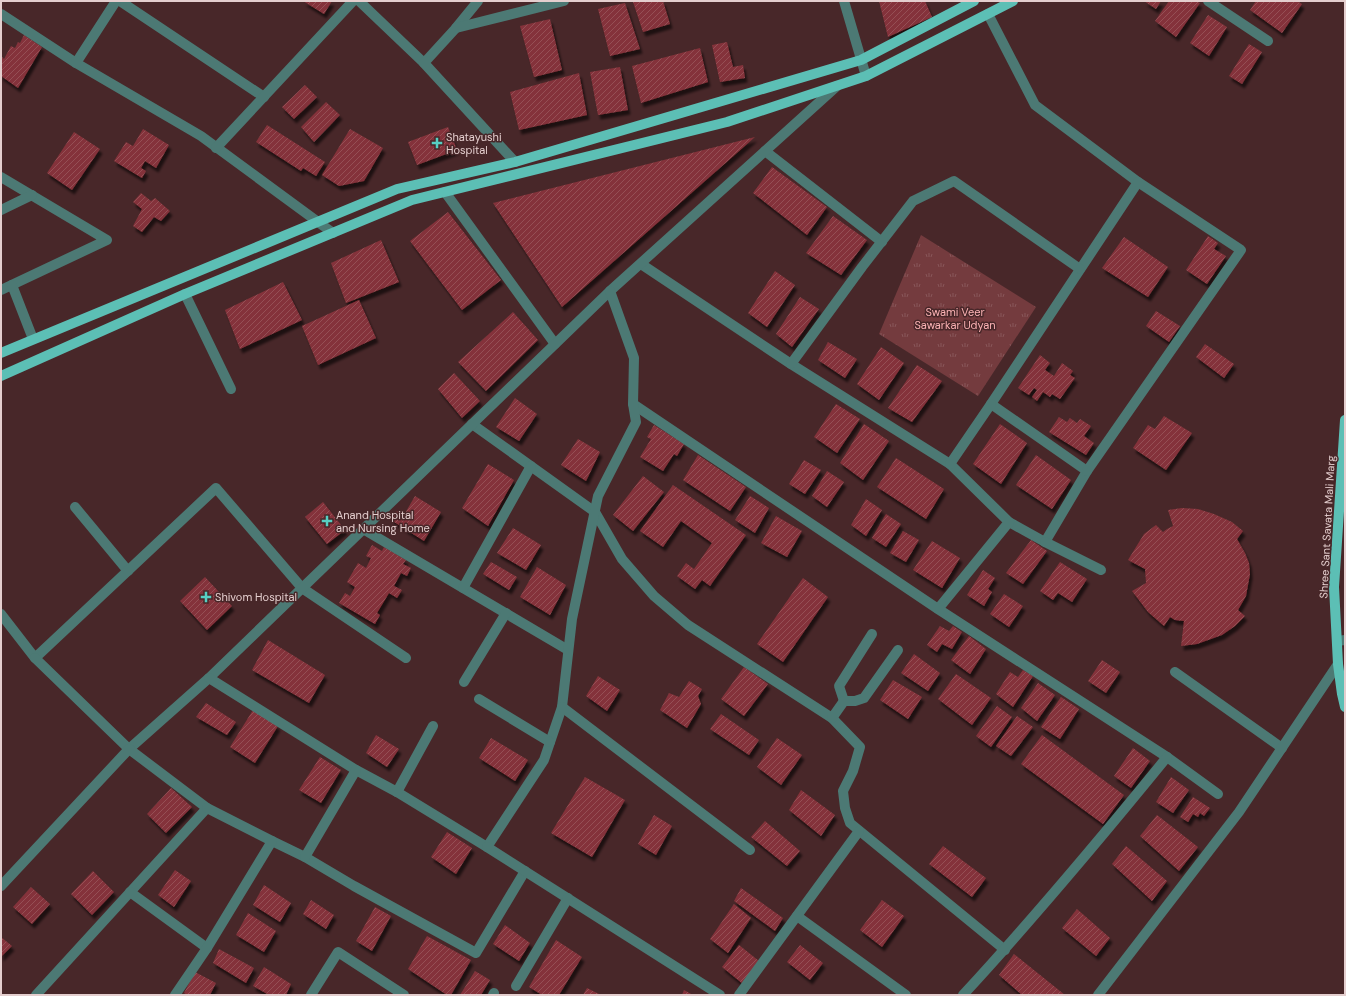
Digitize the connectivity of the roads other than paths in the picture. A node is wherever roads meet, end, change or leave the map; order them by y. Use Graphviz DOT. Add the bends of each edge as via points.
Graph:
graph roads {
  1 [pos="116,1"];
  2 [pos="120,1"];
  3 [pos="353,1"];
  4 [pos="358,1"];
  5 [pos="478,1"];
  6 [pos="564,1"];
  7 [pos="844,1"];
  8 [pos="974,1"];
  9 [pos="1013,1"];
  10 [pos="1208,1"];
  11 [pos="1,14"];
  12 [pos="988,14"];
  13 [pos="456,28"];
  14 [pos="1268,41"];
  15 [pos="861,60"];
  16 [pos="76,63"];
  17 [pos="424,63"];
  18 [pos="866,76"];
  19 [pos="837,86"];
  20 [pos="264,97"];
  21 [pos="216,148"];
  22 [pos="765,151"];
  23 [pos="515,162"];
  24 [pos="1,177"];
  25 [pos="1138,182"];
  26 [pos="445,192"];
  27 [pos="32,195"];
  28 [pos="1,210"];
  29 [pos="316,222"];
  30 [pos="332,233"];
  31 [pos="882,242"];
  32 [pos="640,264"];
  33 [pos="1080,269"];
  34 [pos="12,285"];
  35 [pos="1,290"];
  36 [pos="610,291"];
  37 [pos="185,294"];
  38 [pos="33,340"];
  39 [pos="555,344"];
  40 [pos="1,353"];
  41 [pos="791,364"];
  42 [pos="1,376"];
  43 [pos="231,389"];
  44 [pos="633,404"];
  45 [pos="991,404"];
  46 [pos="1345,420"];
  47 [pos="472,424"];
  48 [pos="950,464"];
  49 [pos="531,466"];
  50 [pos="1087,471"];
  51 [pos="75,507"];
  52 [pos="595,512"];
  53 [pos="1009,522"];
  54 [pos="364,529"];
  55 [pos="1045,542"];
  56 [pos="1101,570"];
  57 [pos="128,571"];
  58 [pos="302,588"];
  59 [pos="463,588"];
  60 [pos="938,609"];
  61 [pos="506,613"];
  62 [pos="1,614"];
  63 [pos="872,634"];
  64 [pos="1341,640"];
  65 [pos="568,650"];
  66 [pos="898,650"];
  67 [pos="36,658"];
  68 [pos="406,658"];
  69 [pos="1338,664"];
  70 [pos="1175,672"];
  71 [pos="209,678"];
  72 [pos="464,682"];
  73 [pos="479,699"];
  74 [pos="844,701"];
  75 [pos="562,707"];
  76 [pos="1345,707"];
  77 [pos="832,718"];
  78 [pos="433,726"];
  79 [pos="550,742"];
  80 [pos="1282,748"];
  81 [pos="129,749"];
  82 [pos="1167,757"];
  83 [pos="356,770"];
  84 [pos="398,792"];
  85 [pos="1218,794"];
  86 [pos="207,808"];
  87 [pos="859,831"];
  88 [pos="272,841"];
  89 [pos="488,847"];
  90 [pos="750,850"];
  91 [pos="305,857"];
  92 [pos="525,871"];
  93 [pos="2,883"];
  94 [pos="130,892"];
  95 [pos="568,898"];
  96 [pos="797,916"];
  97 [pos="206,948"];
  98 [pos="1005,950"];
  99 [pos="516,986"];
  100 [pos="36,995"];
  101 [pos="175,995"];
  102 [pos="311,995"];
  103 [pos="404,995"];
  104 [pos="720,995"];
  105 [pos="739,995"];
  106 [pos="906,995"];
  107 [pos="963,995"];
  108 [pos="1098,995"];
  1 -- 16 [label="street"];
  2 -- 20 [label="street"];
  3 -- 20 [label="street"];
  4 -- 17 [label="street"];
  5 -- 13 [label="street"];
  6 -- 13 [label="street"];
  7 -- 15 [label="street"];
  8 -- 15 [label="main road"];
  9 -- 12 [label="main road"];
  10 -- 14 [label="street"];
  11 -- 16 [label="street"];
  12 -- 18 [label="main road"];
  12 -- 25 [label="street" via="1035,105"];
  13 -- 17 [label="street"];
  15 -- 18 [label="street"];
  15 -- 23 [label="main road"];
  16 -- 21 [label="street" via="201,136"];
  17 -- 23 [label="street"];
  18 -- 19 [label="main road"];
  19 -- 22 [label="street"];
  19 -- 26 [label="main road" via="727,122"];
  20 -- 21 [label="street"];
  21 -- 29 [label="street"];
  22 -- 31 [label="street"];
  22 -- 32 [label="street"];
  23 -- 29 [label="main road" via="397,189"];
  24 -- 27 [label="street"];
  25 -- 33 [label="street"];
  25 -- 50 [label="street" via="1241,250"];
  26 -- 30 [label="main road" via="412,200"];
  26 -- 39 [label="street"];
  27 -- 28 [label="street"];
  27 -- 34 [label="street" via="107,240"];
  29 -- 30 [label="street"];
  29 -- 38 [label="main road"];
  30 -- 37 [label="main road"];
  31 -- 33 [label="street" via="914,201 954,181"];
  31 -- 41 [label="street"];
  32 -- 36 [label="street"];
  32 -- 41 [label="street"];
  33 -- 45 [label="street"];
  34 -- 35 [label="street"];
  34 -- 38 [label="street"];
  36 -- 39 [label="street"];
  36 -- 44 [label="street" via="634,358"];
  37 -- 42 [label="main road"];
  37 -- 43 [label="street"];
  38 -- 40 [label="main road"];
  39 -- 47 [label="street"];
  41 -- 48 [label="street"];
  44 -- 52 [label="street" via="636,422 598,496"];
  44 -- 60 [label="street"];
  45 -- 48 [label="street"];
  45 -- 50 [label="street"];
  46 -- 64 [label="main road, Shree Sant Savata Mali Marg" via="1334,587"];
  47 -- 49 [label="street"];
  47 -- 54 [label="street"];
  48 -- 53 [label="street"];
  49 -- 52 [label="street"];
  49 -- 59 [label="street"];
  50 -- 55 [label="street"];
  51 -- 57 [label="street"];
  52 -- 65 [label="street" via="572,619"];
  52 -- 77 [label="street" via="622,559 654,596 688,625"];
  53 -- 55 [label="street"];
  53 -- 60 [label="street"];
  54 -- 58 [label="street"];
  54 -- 59 [label="street"];
  55 -- 56 [label="street"];
  57 -- 58 [label="street" via="216,488"];
  57 -- 67 [label="street"];
  58 -- 68 [label="street"];
  58 -- 71 [label="street"];
  59 -- 61 [label="street"];
  60 -- 82 [label="street"];
  61 -- 65 [label="street"];
  61 -- 72 [label="street"];
  62 -- 67 [label="street"];
  63 -- 74 [label="street" via="839,686"];
  64 -- 69 [label="main road, Shree Sant Savata Mali Marg"];
  65 -- 75 [label="street"];
  66 -- 74 [label="street" via="864,698"];
  67 -- 81 [label="street"];
  69 -- 76 [label="main road, Shree Sant Savata Mali Marg"];
  69 -- 80 [label="street"];
  70 -- 80 [label="street"];
  71 -- 81 [label="street"];
  71 -- 83 [label="street"];
  73 -- 79 [label="street"];
  74 -- 77 [label="street"];
  75 -- 79 [label="street"];
  75 -- 90 [label="street"];
  77 -- 87 [label="street" via="860,747 853,771 843,791 850,823"];
  78 -- 84 [label="street"];
  79 -- 89 [label="street" via="544,760"];
  80 -- 108 [label="street" via="1239,812"];
  81 -- 86 [label="street"];
  81 -- 93 [label="street"];
  82 -- 85 [label="street"];
  82 -- 98 [label="street"];
  83 -- 84 [label="street"];
  83 -- 91 [label="street"];
  84 -- 89 [label="street"];
  86 -- 88 [label="street"];
  86 -- 94 [label="street"];
  87 -- 96 [label="street"];
  87 -- 98 [label="street"];
  88 -- 91 [label="street"];
  88 -- 97 [label="street"];
  89 -- 92 [label="street"];
  91 -- 92 [label="street" via="476,953"];
  92 -- 95 [label="street"];
  94 -- 97 [label="street"];
  94 -- 100 [label="street"];
  95 -- 99 [label="street"];
  95 -- 104 [label="street"];
  96 -- 105 [label="street"];
  96 -- 106 [label="street"];
  97 -- 101 [label="street"];
  98 -- 107 [label="street"];
  102 -- 103 [label="street" via="338,952"];
}
